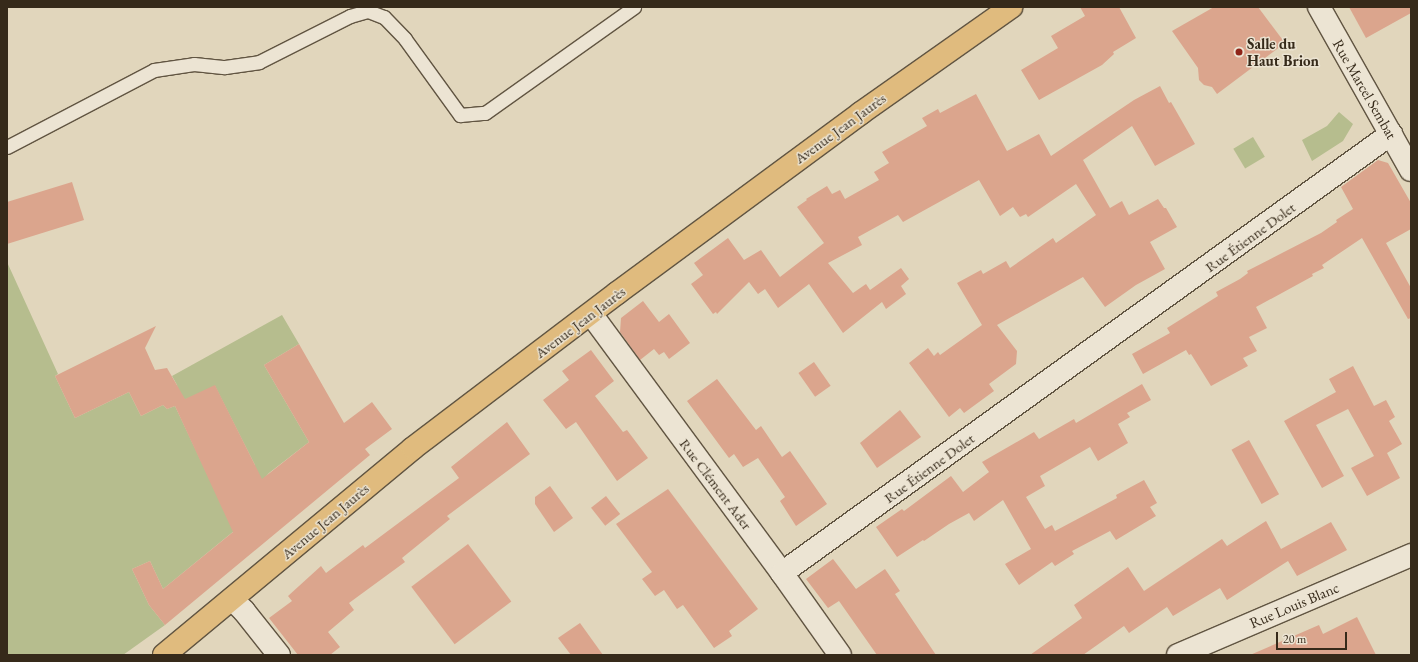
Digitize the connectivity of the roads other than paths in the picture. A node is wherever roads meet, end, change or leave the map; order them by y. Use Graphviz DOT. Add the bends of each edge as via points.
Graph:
graph roads {
  1 [pos="634,7"];
  2 [pos="1011,7"];
  3 [pos="1319,7"];
  4 [pos="1391,134"];
  5 [pos="7,147"];
  6 [pos="1411,170"];
  7 [pos="591,314"];
  8 [pos="1411,555"];
  9 [pos="782,574"];
  10 [pos="232,599"];
  11 [pos="164,655"];
  12 [pos="279,655"];
  13 [pos="840,655"];
  14 [pos="1178,655"];
  1 -- 5 [label="lane" via="485,113 460,114 405,39 384,17 368,11 350,16 259,62 225,67 194,64 154,70"];
  2 -- 7 [label="main road, Avenue Jean Jaurès" via="860,113"];
  3 -- 4 [label="street, Rue Marcel Sembat"];
  4 -- 6 [label="street, Rue Marcel Sembat"];
  4 -- 9 [label="street, Rue Étienne Dolet"];
  7 -- 9 [label="street, Rue Clément Ader"];
  7 -- 10 [label="main road, Avenue Jean Jaurès" via="414,448"];
  8 -- 14 [label="street, Rue Louis Blanc"];
  9 -- 13 [label="street, Rue Clément Ader"];
  10 -- 11 [label="main road, Avenue Jean Jaurès"];
  10 -- 12 [label="street"];
}
